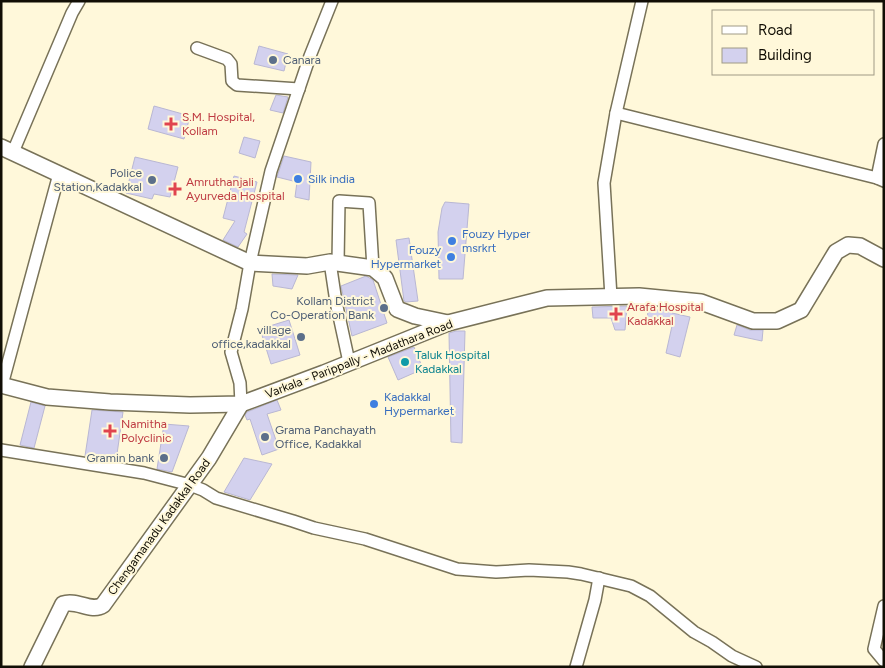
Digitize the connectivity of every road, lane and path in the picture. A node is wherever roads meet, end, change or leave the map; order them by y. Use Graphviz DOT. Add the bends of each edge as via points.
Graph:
graph roads {
  1 [pos="79,1"];
  2 [pos="332,1"];
  3 [pos="642,1"];
  4 [pos="197,48"];
  5 [pos="299,89"];
  6 [pos="616,113"];
  7 [pos="884,144"];
  8 [pos="7,149"];
  9 [pos="59,174"];
  10 [pos="880,179"];
  11 [pos="884,259"];
  12 [pos="250,263"];
  13 [pos="334,263"];
  14 [pos="373,268"];
  15 [pos="611,297"];
  16 [pos="448,323"];
  17 [pos="349,362"];
  18 [pos="2,385"];
  19 [pos="241,404"];
  20 [pos="1,450"];
  21 [pos="190,485"];
  22 [pos="600,578"];
  23 [pos="884,606"];
  24 [pos="884,660"];
  25 [pos="32,667"];
  26 [pos="576,667"];
  27 [pos="756,667"];
  1 -- 8 [label="street"];
  2 -- 5 [label="street"];
  3 -- 6 [label="street"];
  4 -- 5 [label="street" via="227,59 231,64 232,81 237,85"];
  5 -- 12 [label="street" via="271,171"];
  6 -- 10 [label="street"];
  6 -- 15 [label="street" via="604,183"];
  7 -- 10 [label="street"];
  8 -- 9 [label="main road"];
  9 -- 12 [label="main road"];
  9 -- 18 [label="street"];
  11 -- 15 [label="main road, Varkala - Parippally - Madathara Road" via="860,246 848,246 836,252 800,310 777,321 753,321 701,302 639,296"];
  12 -- 13 [label="main road" via="307,266"];
  12 -- 19 [label="street" via="231,352 240,383"];
  13 -- 14 [label="main road"];
  13 -- 14 [label="street" via="340,201 369,203"];
  13 -- 17 [label="street" via="336,302"];
  14 -- 16 [label="main road" via="385,278 397,309"];
  15 -- 16 [label="main road, Varkala - Parippally - Madathara Road" via="547,298"];
  16 -- 17 [label="main road, Varkala - Parippally - Madathara Road"];
  17 -- 19 [label="main road, Varkala - Parippally - Madathara Road"];
  18 -- 19 [label="main road, Varkala - Parippally - Madathara Road" via="47,397 190,405"];
  19 -- 21 [label="main road, Chengamanadu Kadakkal Road"];
  20 -- 21 [label="street" via="144,473"];
  21 -- 22 [label="street" via="216,498 314,528 365,539 457,569 554,571"];
  21 -- 25 [label="main road, Chengamanadu Kadakkal Road" via="104,604 99,608 71,602 60,606"];
  22 -- 26 [label="street"];
  22 -- 27 [label="street" via="631,586 650,596 694,632"];
  23 -- 24 [label="street" via="874,649"];
}
